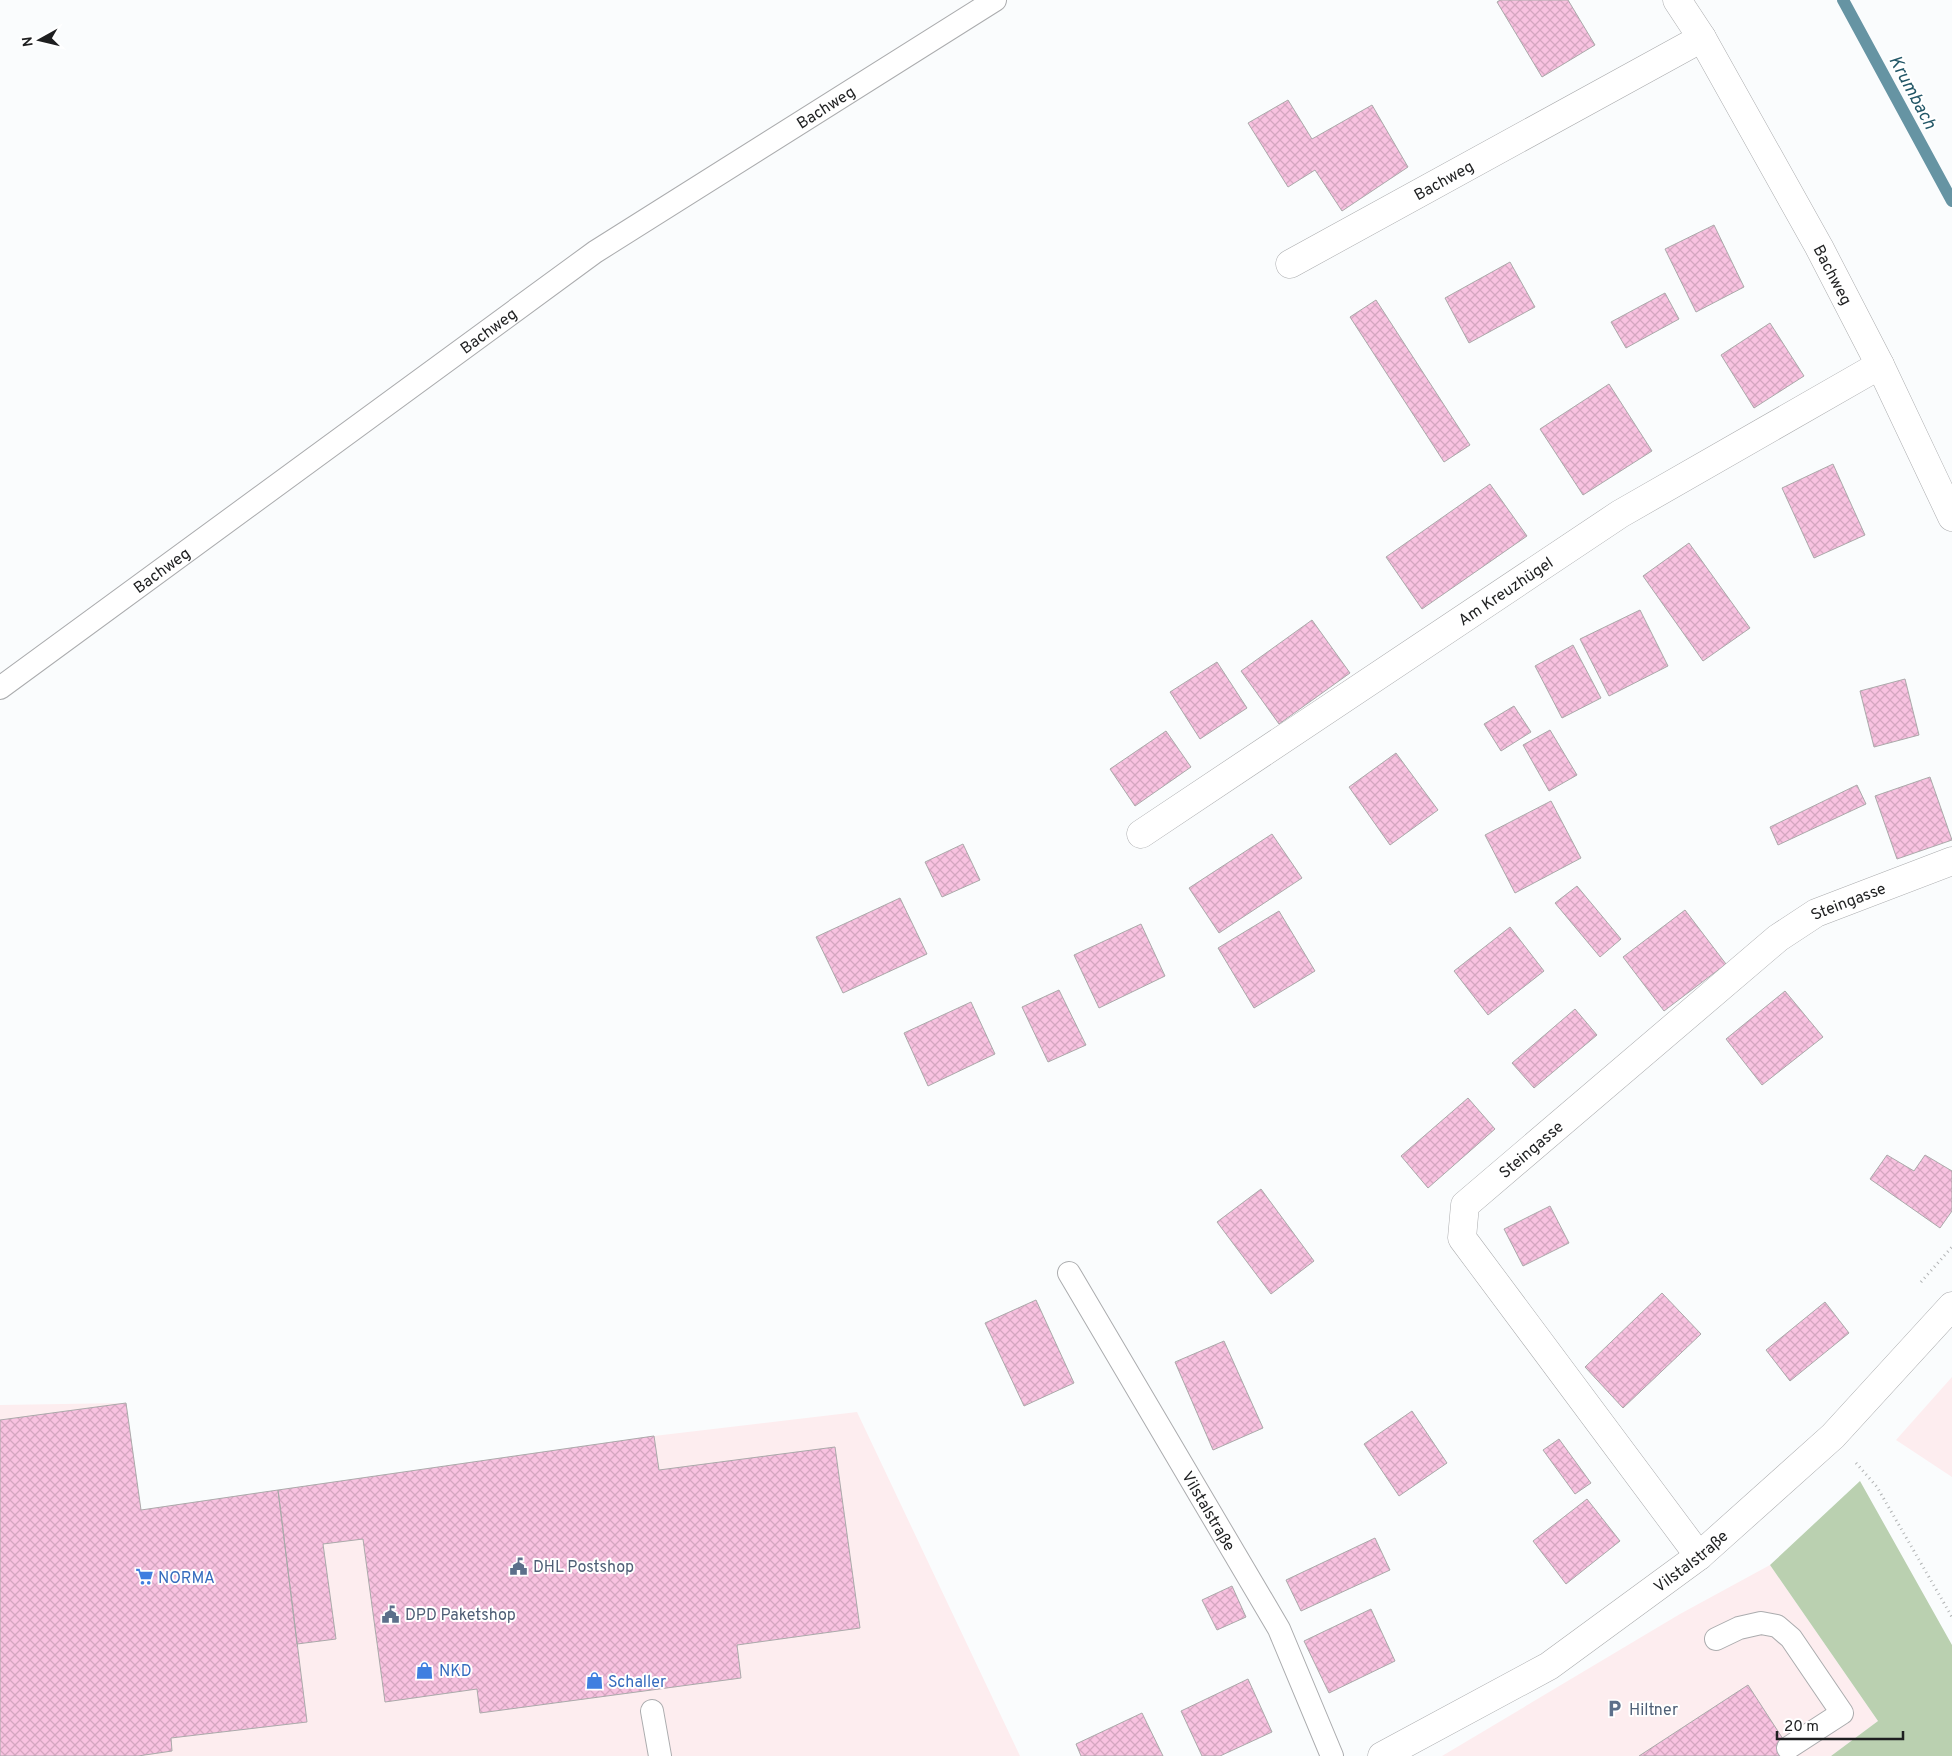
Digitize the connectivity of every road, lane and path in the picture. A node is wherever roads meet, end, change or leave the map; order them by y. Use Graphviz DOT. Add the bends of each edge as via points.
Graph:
graph roads {
  1 [pos="995,0"];
  2 [pos="1677,0"];
  3 [pos="1702,38"];
  4 [pos="1290,264"];
  5 [pos="1880,365"];
  6 [pos="1952,518"];
  7 [pos="0,688"];
  8 [pos="1141,834"];
  9 [pos="1952,861"];
  10 [pos="1069,1273"];
  11 [pos="1952,1306"];
  12 [pos="1833,1436"];
  13 [pos="1699,1556"];
  14 [pos="1952,1617"];
  15 [pos="1716,1638"];
  16 [pos="652,1711"];
  17 [pos="1788,1748"];
  18 [pos="660,1756"];
  19 [pos="1332,1756"];
  20 [pos="1382,1756"];
  1 -- 7 [label="lane, Bachweg" via="595,252"];
  2 -- 3 [label="street, Bachweg"];
  3 -- 4 [label="street, Bachweg"];
  3 -- 5 [label="street, Bachweg" via="1819,247"];
  5 -- 6 [label="street, Bachweg"];
  5 -- 8 [label="street, Am Kreuzhügel" via="1620,514"];
  9 -- 13 [label="street, Steingasse" via="1816,913 1778,938 1465,1205 1462,1238"];
  10 -- 19 [label="lane, Vilstalstraße" via="1279,1629"];
  11 -- 12 [label="street, Vilstalstraße"];
  12 -- 13 [label="street, Vilstalstraße"];
  12 -- 14 [label="path" via="1877,1487"];
  13 -- 20 [label="street, Vilstalstraße" via="1549,1666"];
  15 -- 17 [label="lane" via="1761,1623 1777,1626 1791,1638 1842,1713"];
  16 -- 18 [label="lane"];
}
